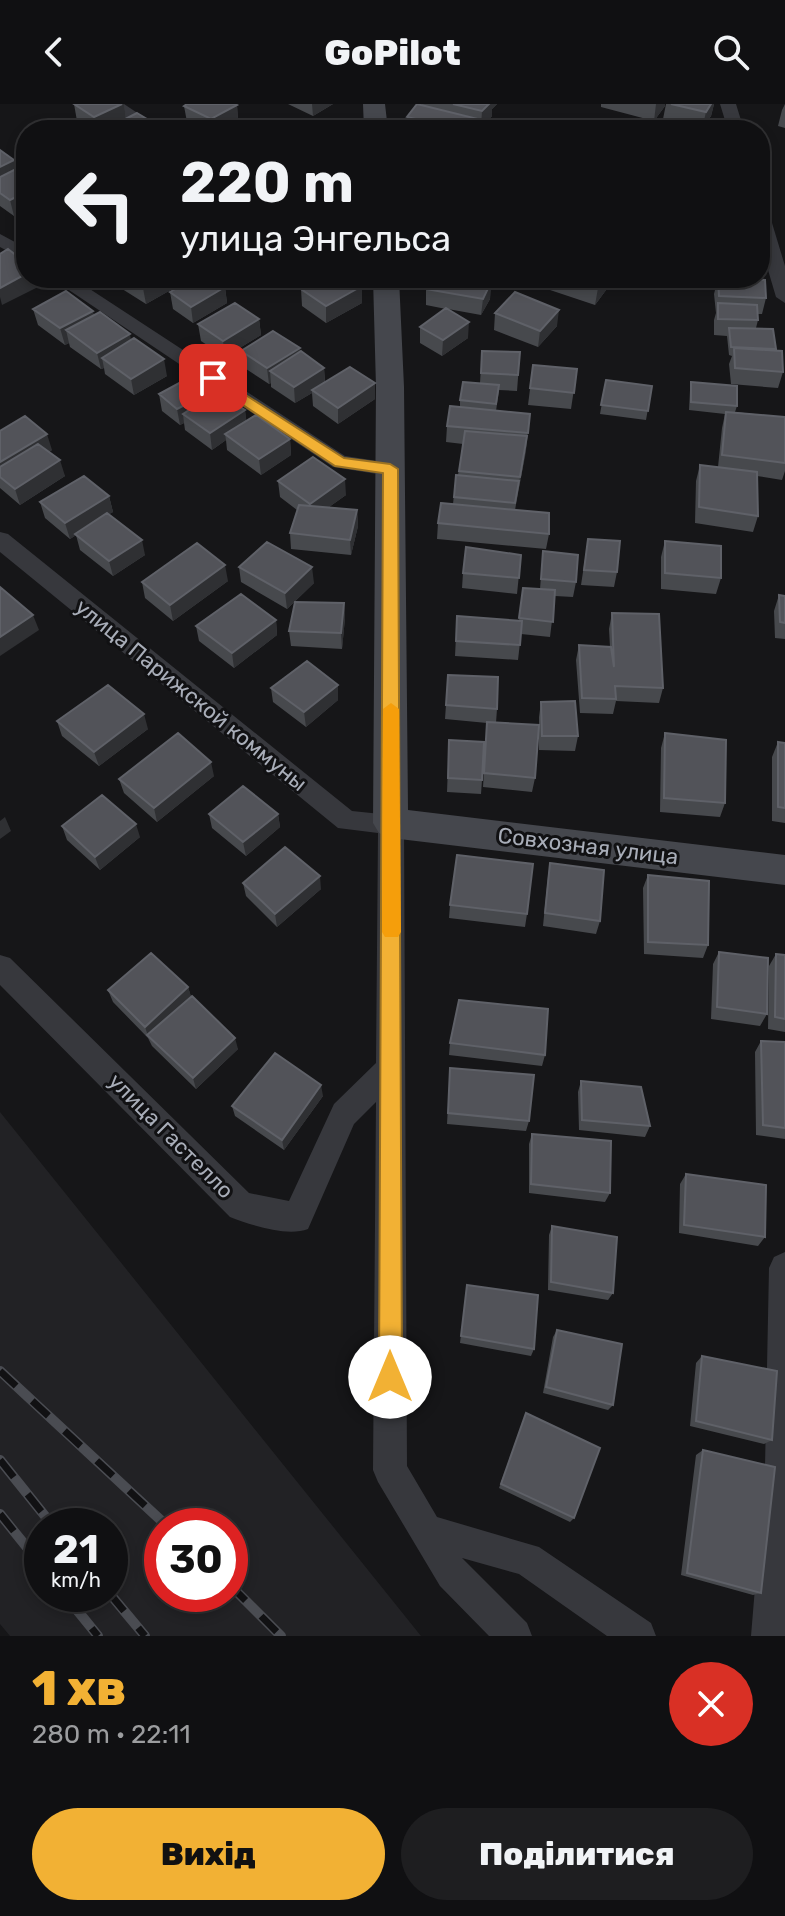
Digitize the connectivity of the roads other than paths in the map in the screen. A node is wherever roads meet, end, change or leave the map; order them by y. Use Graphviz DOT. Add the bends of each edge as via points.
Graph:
graph roads {
  1 [pos="113,104"];
  2 [pos="139,120"];
  3 [pos="770,256"];
  4 [pos="75,288"];
  5 [pos="386,288"];
  6 [pos="785,297"];
  7 [pos="390,469"];
  8 [pos="0,540"];
  9 [pos="391,823"];
  10 [pos="785,870"];
  11 [pos="0,967"];
  12 [pos="391,1068"];
  13 [pos="785,1268"];
  14 [pos="784,1467"];
  15 [pos="426,1531"];
  16 [pos="514,1636"];
  17 [pos="638,1636"];
  18 [pos="769,1636"];
  1 -- 2 [label="street"];
  3 -- 6 [label="street"];
  4 -- 7 [label="street" via="340,462"];
  5 -- 7 [label="main road"];
  7 -- 9 [label="main road"];
  8 -- 9 [label="street, улица Парижской коммуны" via="347,821"];
  9 -- 10 [label="main road, Совхозная улица"];
  9 -- 12 [label="street"];
  11 -- 12 [label="street, улица Гастелло" via="241,1206 297,1218 344,1114"];
  12 -- 15 [label="street" via="390,1470"];
  13 -- 14 [label="street"];
  14 -- 18 [label="street"];
  15 -- 16 [label="street" via="452,1574"];
  15 -- 17 [label="street" via="527,1559"];
}
